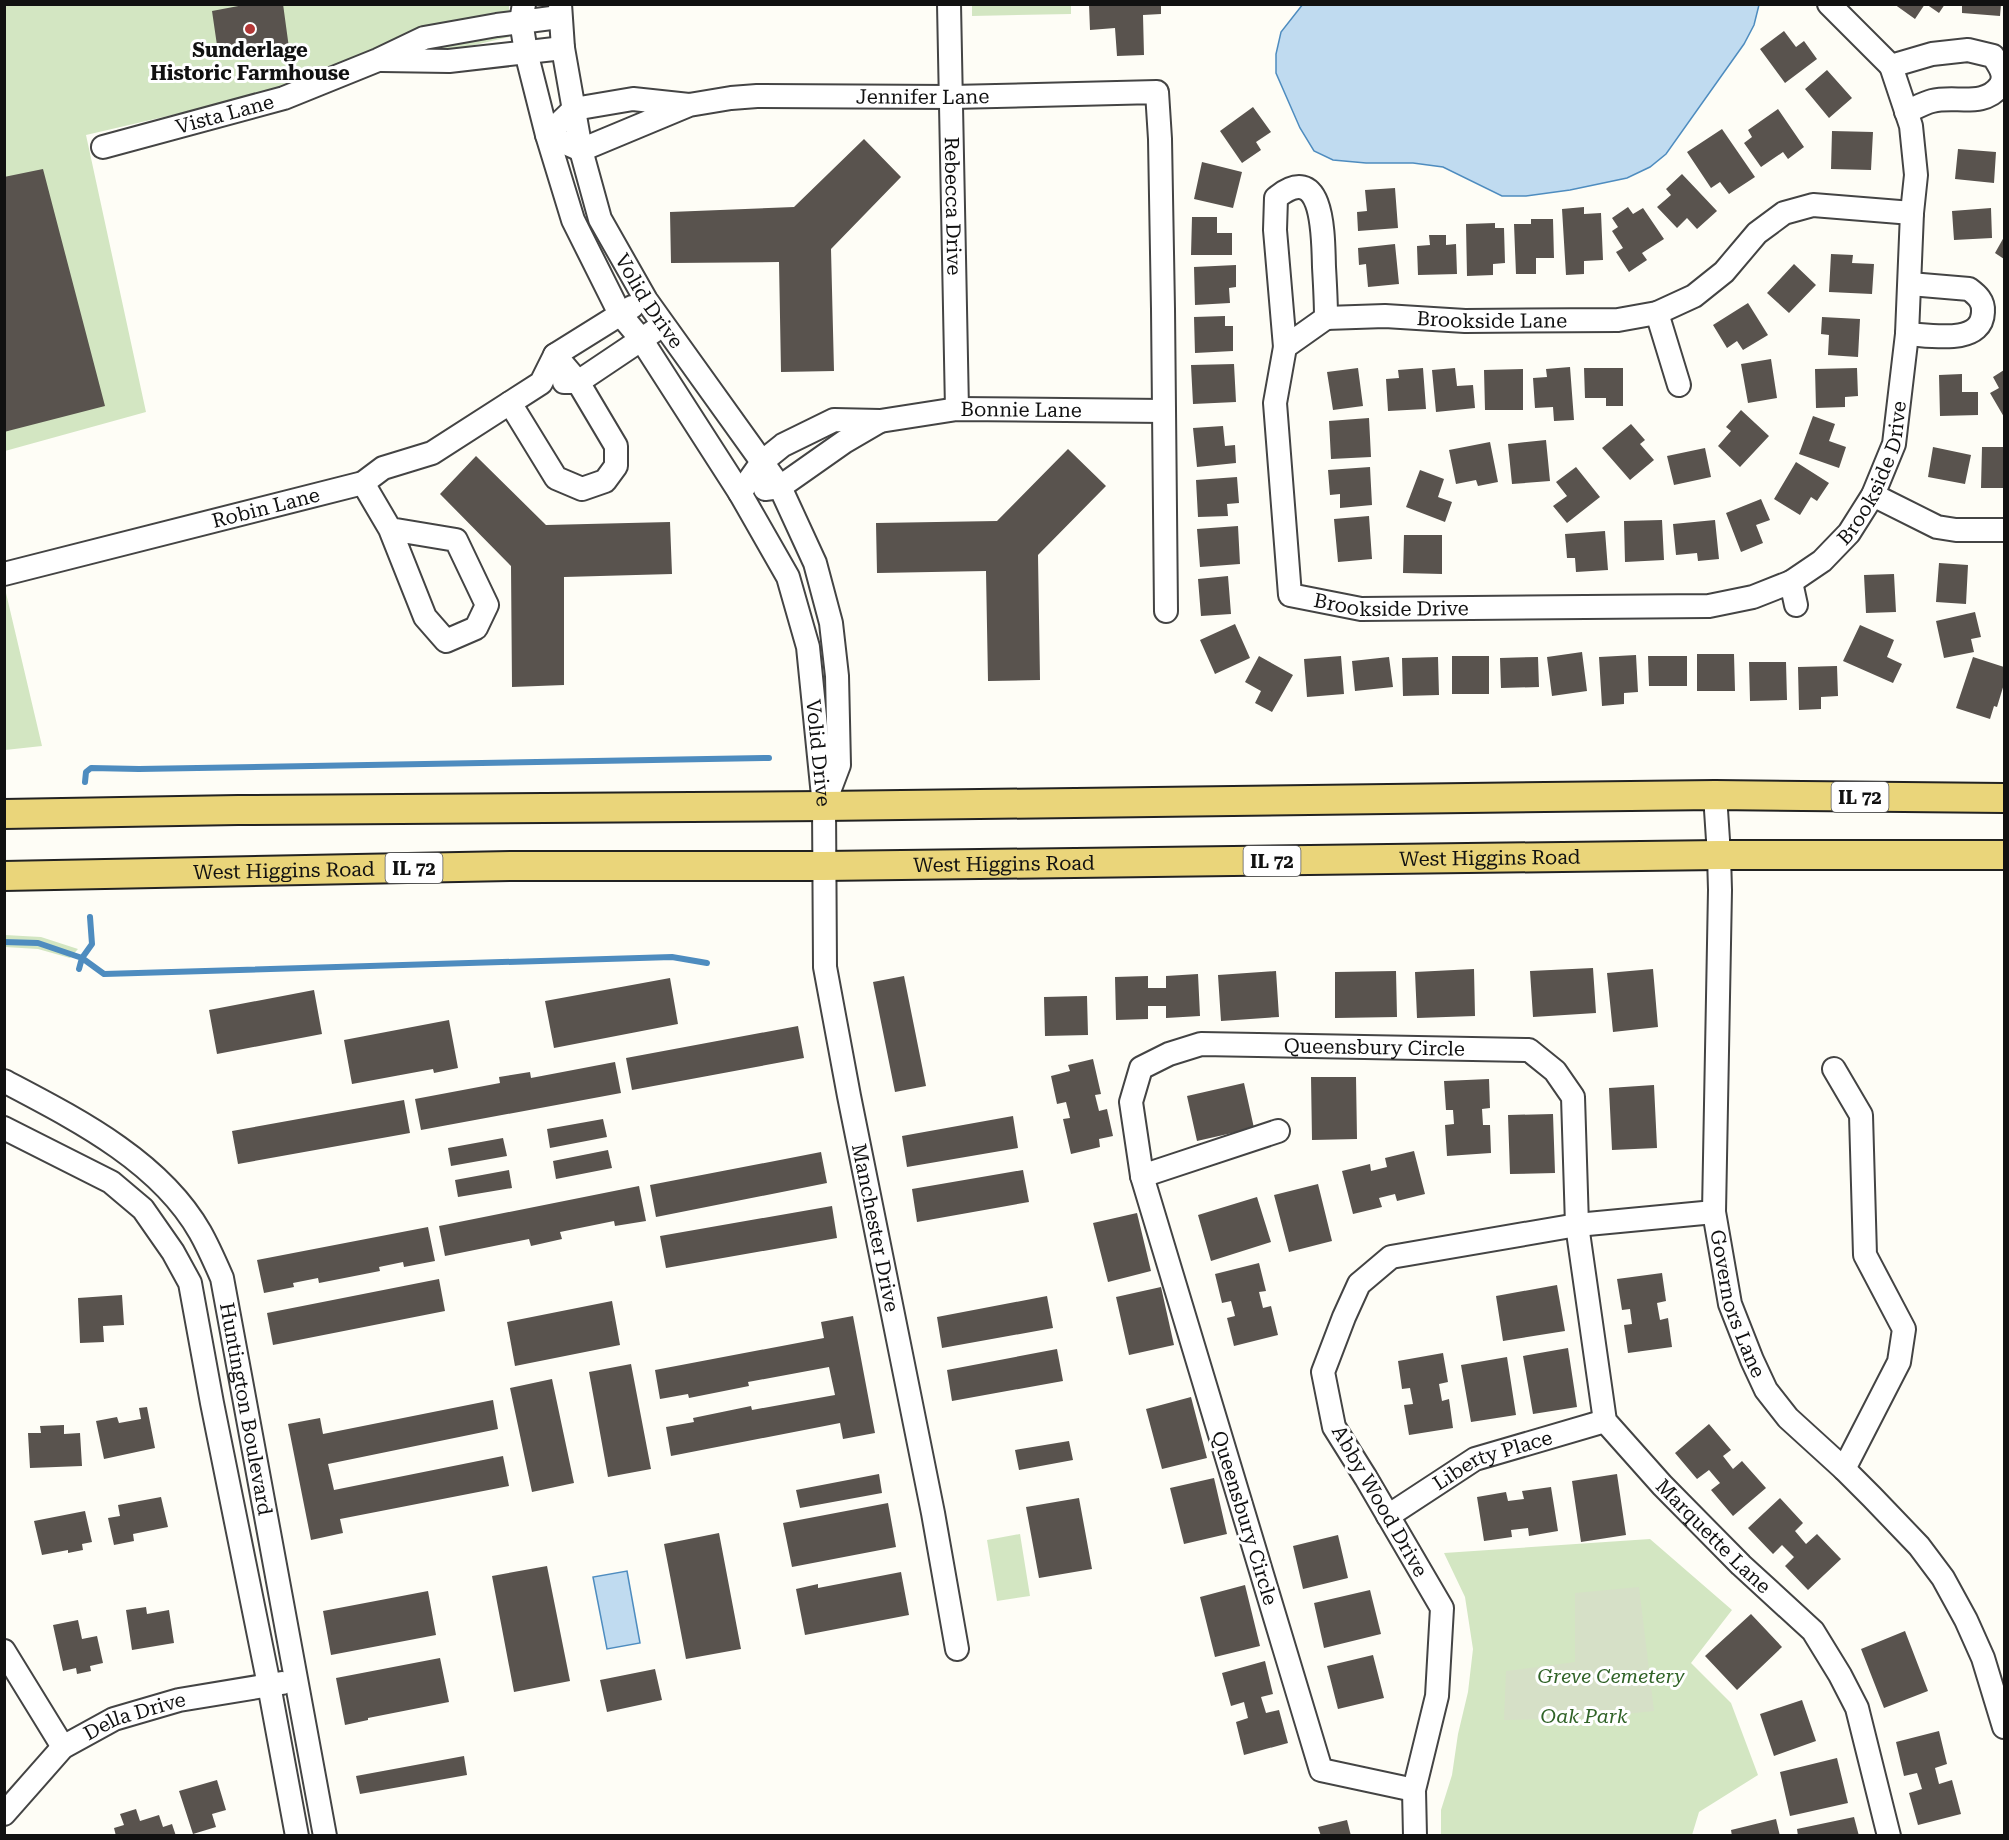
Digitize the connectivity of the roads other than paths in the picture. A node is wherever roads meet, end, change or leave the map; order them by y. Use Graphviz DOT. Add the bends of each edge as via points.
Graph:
graph roads {
  1 [pos="949,4"];
  2 [pos="1829,4"];
  3 [pos="560,11"];
  4 [pos="523,13"];
  5 [pos="563,48"];
  6 [pos="526,52"];
  7 [pos="378,60"];
  8 [pos="1891,66"];
  9 [pos="952,97"];
  10 [pos="689,105"];
  11 [pos="574,109"];
  12 [pos="1906,112"];
  13 [pos="547,135"];
  14 [pos="104,147"];
  15 [pos="581,150"];
  16 [pos="1912,213"];
  17 [pos="1910,284"];
  18 [pos="646,300"];
  19 [pos="1657,313"];
  20 [pos="620,314"];
  21 [pos="1326,318"];
  22 [pos="664,325"];
  23 [pos="1907,334"];
  24 [pos="641,339"];
  25 [pos="1285,346"];
  26 [pos="555,355"];
  27 [pos="578,382"];
  28 [pos="541,383"];
  29 [pos="1679,385"];
  30 [pos="510,403"];
  31 [pos="957,409"];
  32 [pos="1164,411"];
  33 [pos="880,421"];
  34 [pos="762,462"];
  35 [pos="363,483"];
  36 [pos="780,487"];
  37 [pos="740,493"];
  38 [pos="1873,495"];
  39 [pos="390,529"];
  40 [pos="2004,530"];
  41 [pos="4,574"];
  42 [pos="1791,582"];
  43 [pos="1796,605"];
  44 [pos="1166,611"];
  45 [pos="1714,795"];
  46 [pos="2004,798"];
  47 [pos="824,806"];
  48 [pos="4,814"];
  49 [pos="1719,855"];
  50 [pos="2004,855"];
  51 [pos="825,866"];
  52 [pos="4,876"];
  53 [pos="1834,1069"];
  54 [pos="4,1081"];
  55 [pos="4,1128"];
  56 [pos="1278,1131"];
  57 [pos="1142,1176"];
  58 [pos="1714,1212"];
  59 [pos="1577,1225"];
  60 [pos="1605,1421"];
  61 [pos="1844,1469"];
  62 [pos="1388,1516"];
  63 [pos="957,1649"];
  64 [pos="4,1651"];
  65 [pos="296,1680"];
  66 [pos="269,1685"];
  67 [pos="2004,1727"];
  68 [pos="63,1747"];
  69 [pos="1414,1790"];
  70 [pos="4,1814"];
  71 [pos="297,1836"];
  72 [pos="325,1836"];
  73 [pos="1415,1836"];
  74 [pos="1889,1836"];
  1 -- 9 [label="street, Rebecca Drive"];
  2 -- 8 [label="street, Brookside Drive"];
  3 -- 4 [label="street, Vista Lane"];
  3 -- 5 [label="street, Volid Drive"];
  4 -- 6 [label="street, Volid Drive"];
  4 -- 7 [label="street, Vista Lane" via="424,38"];
  5 -- 6 [label="street, Vista Lane"];
  5 -- 11 [label="street, Volid Drive"];
  6 -- 7 [label="street, Vista Lane" via="450,61"];
  6 -- 13 [label="street, Volid Drive"];
  7 -- 14 [label="street, Vista Lane" via="284,98"];
  8 -- 12 [label="street, Brookside Drive"];
  8 -- 12 [label="street" via="1932,54 1968,50 1993,56 2002,70 2002,82 1986,97 1932,101"];
  9 -- 10 [label="street, Jennifer Lane" via="757,96"];
  9 -- 31 [label="street, Rebecca Drive"];
  9 -- 32 [label="street, Jennifer Lane" via="1157,92"];
  10 -- 11 [label="street, Jennifer Lane" via="633,99"];
  10 -- 15 [label="street, Jennifer Lane"];
  11 -- 13 [label="street"];
  11 -- 15 [label="street, Volid Drive"];
  12 -- 16 [label="street, Brookside Drive" via="1916,175"];
  13 -- 15 [label="street"];
  13 -- 20 [label="street, Volid Drive" via="573,220"];
  15 -- 18 [label="street, Volid Drive" via="600,219"];
  16 -- 17 [label="street, Brookside Drive"];
  16 -- 19 [label="street, Brookside Lane" via="1813,205 1784,213 1757,233 1724,272 1694,296"];
  17 -- 23 [label="street, Brookside Drive"];
  17 -- 23 [label="street" via="1969,289 1977,294 1984,314 1979,326 1962,336"];
  18 -- 20 [label="street"];
  18 -- 22 [label="street, Volid Drive"];
  19 -- 21 [label="street, Brookside Lane" via="1618,320"];
  19 -- 29 [label="street"];
  20 -- 24 [label="street, Volid Drive"];
  20 -- 26 [label="street"];
  21 -- 25 [label="street"];
  21 -- 25 [label="street" via="1319,206 1311,192 1302,188 1286,190 1276,198 1275,230"];
  22 -- 24 [label="street"];
  22 -- 34 [label="street, Volid Drive"];
  23 -- 38 [label="street, Brookside Drive" via="1894,444"];
  24 -- 27 [label="street"];
  24 -- 37 [label="street, Volid Drive"];
  25 -- 42 [label="street, Brookside Drive" via="1275,403 1290,595 1361,609 1709,606 1753,597"];
  26 -- 27 [label="street"];
  26 -- 28 [label="street"];
  27 -- 28 [label="street"];
  27 -- 30 [label="street" via="616,446 616,466 605,481 582,489 556,478"];
  28 -- 30 [label="street, Robin Lane"];
  30 -- 35 [label="street, Robin Lane" via="432,453 382,468"];
  31 -- 32 [label="street, Bonnie Lane"];
  31 -- 33 [label="street, Bonnie Lane"];
  32 -- 44 [label="street"];
  33 -- 34 [label="street, Bonnie Lane" via="834,420 783,445"];
  33 -- 36 [label="street, Bonnie Lane"];
  34 -- 36 [label="street, Volid Drive"];
  34 -- 37 [label="street, Bonnie Lane"];
  35 -- 39 [label="street"];
  35 -- 41 [label="street, Robin Lane"];
  36 -- 37 [label="street, Bonnie Lane"];
  36 -- 47 [label="street, Volid Drive" via="815,562 831,623 837,676 839,765"];
  37 -- 47 [label="street, Volid Drive" via="788,577 808,647"];
  38 -- 40 [label="street" via="1937,527"];
  38 -- 42 [label="street, Brookside Drive" via="1849,533 1822,561"];
  39 -- 39 [label="street" via="425,617 446,641 476,628 487,605 456,540"];
  42 -- 43 [label="street"];
  45 -- 46 [label="main road, IL 72"];
  45 -- 47 [label="main road, IL 72"];
  45 -- 49 [label="street, Governors Lane"];
  47 -- 48 [label="main road, IL 72"];
  47 -- 51 [label="street, Manchester Drive"];
  49 -- 50 [label="main road, West Higgins Road / IL 72"];
  49 -- 51 [label="main road, West Higgins Road / IL 72"];
  49 -- 58 [label="street, Governors Lane"];
  51 -- 52 [label="main road, West Higgins Road / IL 72" via="511,866"];
  51 -- 63 [label="street, Manchester Drive" via="825,967"];
  53 -- 61 [label="street" via="1860,1115 1865,1255 1904,1329 1899,1362"];
  54 -- 65 [label="street, Huntington Boulevard" via="83,1123 131,1156 174,1197 199,1231 222,1278"];
  55 -- 66 [label="street, Huntington Boulevard" via="111,1182 143,1209 190,1283"];
  56 -- 57 [label="street"];
  57 -- 59 [label="street, Queensbury Circle" via="1131,1102 1142,1068 1169,1054 1201,1044 1529,1050 1555,1071 1572,1097"];
  57 -- 69 [label="street, Queensbury Circle" via="1321,1770"];
  58 -- 59 [label="street, Abby Wood Drive"];
  58 -- 61 [label="street, Governors Lane" via="1730,1304 1766,1390 1788,1418"];
  59 -- 60 [label="street"];
  59 -- 62 [label="street, Abby Wood Drive" via="1391,1257 1359,1284 1323,1372 1334,1427"];
  60 -- 62 [label="street, Liberty Place" via="1475,1459"];
  60 -- 74 [label="street, Marquette Lane" via="1733,1557 1813,1631 1857,1708"];
  61 -- 67 [label="street, Governors Lane" via="1919,1546 1943,1578 1983,1658"];
  62 -- 69 [label="street, Abby Wood Drive" via="1442,1608 1437,1696"];
  64 -- 68 [label="street"];
  65 -- 66 [label="street, Della Drive"];
  65 -- 72 [label="street, Huntington Boulevard"];
  66 -- 68 [label="street, Della Drive" via="179,1700 114,1719"];
  66 -- 71 [label="street, Huntington Boulevard"];
  68 -- 70 [label="street, Della Drive"];
  69 -- 73 [label="street, Abby Wood Drive"];
}
